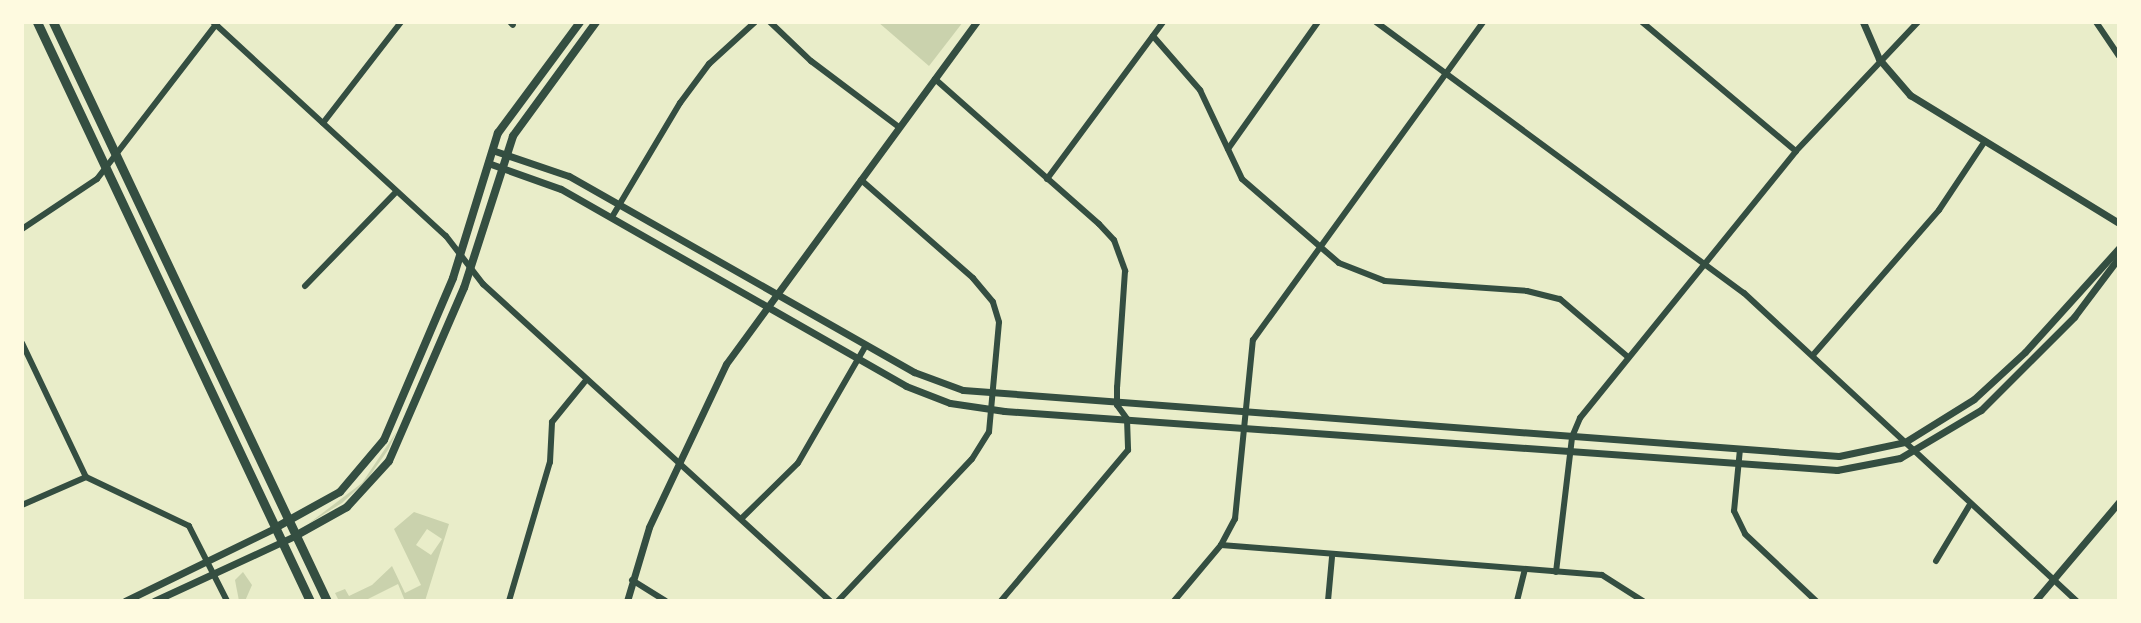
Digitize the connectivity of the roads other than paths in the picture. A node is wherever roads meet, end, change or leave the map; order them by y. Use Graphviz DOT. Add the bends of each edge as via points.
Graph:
graph roads {
  1 [pos="37,22"];
  2 [pos="53,22"];
  3 [pos="401,22"];
  4 [pos="580,22"];
  5 [pos="596,22"];
  6 [pos="755,22"];
  7 [pos="770,22"];
  8 [pos="976,22"];
  9 [pos="1163,22"];
  10 [pos="1318,22"];
  11 [pos="1376,22"];
  12 [pos="1483,22"];
  13 [pos="1642,22"];
  14 [pos="1863,22"];
  15 [pos="1918,22"];
  16 [pos="2096,22"];
  17 [pos="215,23"];
  18 [pos="1153,36"];
  19 [pos="2119,56"];
  20 [pos="1879,59"];
  21 [pos="1445,72"];
  22 [pos="935,79"];
  23 [pos="323,123"];
  24 [pos="899,127"];
  25 [pos="1985,141"];
  26 [pos="1228,149"];
  27 [pos="492,150"];
  28 [pos="1796,151"];
  29 [pos="506,154"];
  30 [pos="116,155"];
  31 [pos="488,163"];
  32 [pos="502,167"];
  33 [pos="106,169"];
  34 [pos="1047,179"];
  35 [pos="861,180"];
  36 [pos="396,192"];
  37 [pos="618,204"];
  38 [pos="612,217"];
  39 [pos="2119,223"];
  40 [pos="22,229"];
  41 [pos="1318,247"];
  42 [pos="2119,248"];
  43 [pos="461,253"];
  44 [pos="2119,257"];
  45 [pos="1704,265"];
  46 [pos="470,269"];
  47 [pos="305,286"];
  48 [pos="776,294"];
  49 [pos="767,307"];
  50 [pos="22,343"];
  51 [pos="866,345"];
  52 [pos="1813,355"];
  53 [pos="1628,357"];
  54 [pos="858,359"];
  55 [pos="32,364"];
  56 [pos="22,368"];
  57 [pos="587,379"];
  58 [pos="992,395"];
  59 [pos="1117,405"];
  60 [pos="990,410"];
  61 [pos="1245,415"];
  62 [pos="1127,419"];
  63 [pos="1244,427"];
  64 [pos="1572,437"];
  65 [pos="1905,442"];
  66 [pos="1740,449"];
  67 [pos="1570,451"];
  68 [pos="1914,451"];
  69 [pos="1739,462"];
  70 [pos="677,463"];
  71 [pos="86,477"];
  72 [pos="2119,502"];
  73 [pos="22,505"];
  74 [pos="1969,506"];
  75 [pos="742,518"];
  76 [pos="290,520"];
  77 [pos="275,528"];
  78 [pos="297,535"];
  79 [pos="282,542"];
  80 [pos="1221,545"];
  81 [pos="1332,557"];
  82 [pos="207,561"];
  83 [pos="1936,561"];
  84 [pos="1525,570"];
  85 [pos="1556,572"];
  86 [pos="214,573"];
  87 [pos="632,580"];
  88 [pos="2053,580"];
  89 [pos="125,601"];
  90 [pos="154,601"];
  91 [pos="227,601"];
  92 [pos="310,601"];
  93 [pos="327,601"];
  94 [pos="509,601"];
  95 [pos="627,601"];
  96 [pos="665,601"];
  97 [pos="830,601"];
  98 [pos="838,601"];
  99 [pos="1001,601"];
  100 [pos="1174,601"];
  101 [pos="1328,601"];
  102 [pos="1517,601"];
  103 [pos="1643,601"];
  104 [pos="1816,601"];
  105 [pos="2035,601"];
  106 [pos="2077,601"];
  1 -- 33 [label="main road"];
  2 -- 30 [label="main road"];
  3 -- 23 [label="street"];
  4 -- 27 [label="main road" via="508,115"];
  5 -- 29 [label="main road" via="534,102"];
  6 -- 37 [label="street" via="709,64"];
  7 -- 24 [label="street" via="811,61"];
  8 -- 22 [label="street"];
  9 -- 18 [label="street"];
  10 -- 26 [label="street"];
  11 -- 21 [label="street"];
  12 -- 21 [label="street"];
  13 -- 28 [label="street"];
  14 -- 20 [label="street"];
  15 -- 20 [label="street"];
  16 -- 19 [label="street"];
  17 -- 23 [label="street"];
  17 -- 30 [label="street"];
  18 -- 26 [label="street" via="1200,90"];
  18 -- 34 [label="street"];
  20 -- 25 [label="street" via="1910,95"];
  20 -- 28 [label="street"];
  21 -- 41 [label="street"];
  21 -- 45 [label="street"];
  22 -- 24 [label="street"];
  22 -- 34 [label="street"];
  23 -- 36 [label="street"];
  24 -- 35 [label="street"];
  25 -- 39 [label="street"];
  25 -- 52 [label="street" via="1939,210"];
  26 -- 41 [label="street" via="1242,179"];
  27 -- 29 [label="street"];
  27 -- 31 [label="main road"];
  28 -- 45 [label="street"];
  29 -- 32 [label="main road"];
  29 -- 37 [label="street" via="553,169"];
  30 -- 33 [label="street"];
  30 -- 76 [label="main road"];
  31 -- 32 [label="street"];
  31 -- 43 [label="main road"];
  32 -- 38 [label="street" via="547,182"];
  32 -- 46 [label="main road"];
  33 -- 40 [label="street"];
  33 -- 77 [label="main road"];
  34 -- 59 [label="street" via="1099,224 1122,255"];
  35 -- 48 [label="street"];
  35 -- 58 [label="street" via="993,302 999,322"];
  36 -- 43 [label="street"];
  36 -- 47 [label="street"];
  37 -- 38 [label="street"];
  37 -- 48 [label="street"];
  38 -- 49 [label="street"];
  41 -- 53 [label="street" via="1355,273 1385,281 1527,291 1560,299"];
  41 -- 61 [label="street" via="1253,340"];
  42 -- 65 [label="street" via="2001,376 1947,418"];
  43 -- 46 [label="street"];
  43 -- 76 [label="main road" via="384,440 340,492"];
  44 -- 68 [label="street" via="2074,317 2010,386"];
  45 -- 52 [label="street"];
  45 -- 53 [label="street"];
  46 -- 57 [label="street"];
  46 -- 78 [label="main road" via="389,461 347,507"];
  48 -- 49 [label="street"];
  48 -- 51 [label="street"];
  49 -- 54 [label="street"];
  49 -- 70 [label="street" via="726,364"];
  50 -- 55 [label="street"];
  51 -- 54 [label="street"];
  51 -- 58 [label="street" via="938,383"];
  52 -- 65 [label="street"];
  53 -- 64 [label="street" via="1580,418"];
  54 -- 60 [label="street" via="932,397"];
  54 -- 75 [label="street" via="798,463"];
  55 -- 56 [label="street"];
  55 -- 71 [label="street"];
  57 -- 70 [label="street"];
  57 -- 94 [label="street" via="552,422 550,462"];
  58 -- 59 [label="street"];
  58 -- 60 [label="street"];
  59 -- 61 [label="street"];
  59 -- 62 [label="street"];
  60 -- 62 [label="street"];
  60 -- 98 [label="street" via="989,432 972,459"];
  61 -- 63 [label="street"];
  61 -- 64 [label="street"];
  62 -- 63 [label="street"];
  62 -- 99 [label="street" via="1128,450 1122,461"];
  63 -- 67 [label="street"];
  63 -- 80 [label="street" via="1235,519"];
  64 -- 66 [label="street"];
  64 -- 67 [label="street"];
  65 -- 66 [label="street" via="1839,456"];
  65 -- 68 [label="street"];
  66 -- 69 [label="street"];
  67 -- 69 [label="street"];
  67 -- 85 [label="street"];
  68 -- 69 [label="street" via="1852,470"];
  68 -- 74 [label="street"];
  69 -- 104 [label="street" via="1734,511 1745,534"];
  70 -- 75 [label="street"];
  70 -- 87 [label="street"];
  71 -- 73 [label="street"];
  71 -- 82 [label="street" via="189,526"];
  72 -- 88 [label="street"];
  74 -- 83 [label="street"];
  74 -- 88 [label="street"];
  75 -- 97 [label="street"];
  76 -- 77 [label="main road"];
  76 -- 78 [label="main road"];
  77 -- 79 [label="main road"];
  77 -- 82 [label="street"];
  78 -- 79 [label="street"];
  78 -- 93 [label="main road"];
  79 -- 86 [label="street"];
  79 -- 92 [label="main road"];
  80 -- 81 [label="street"];
  80 -- 100 [label="street"];
  81 -- 84 [label="street"];
  81 -- 101 [label="street"];
  82 -- 86 [label="street"];
  82 -- 89 [label="street"];
  84 -- 85 [label="street"];
  84 -- 102 [label="street"];
  85 -- 103 [label="street" via="1602,575"];
  86 -- 90 [label="street"];
  86 -- 91 [label="street"];
  87 -- 95 [label="street"];
  87 -- 96 [label="street"];
  88 -- 105 [label="street"];
  88 -- 106 [label="street"];
}
